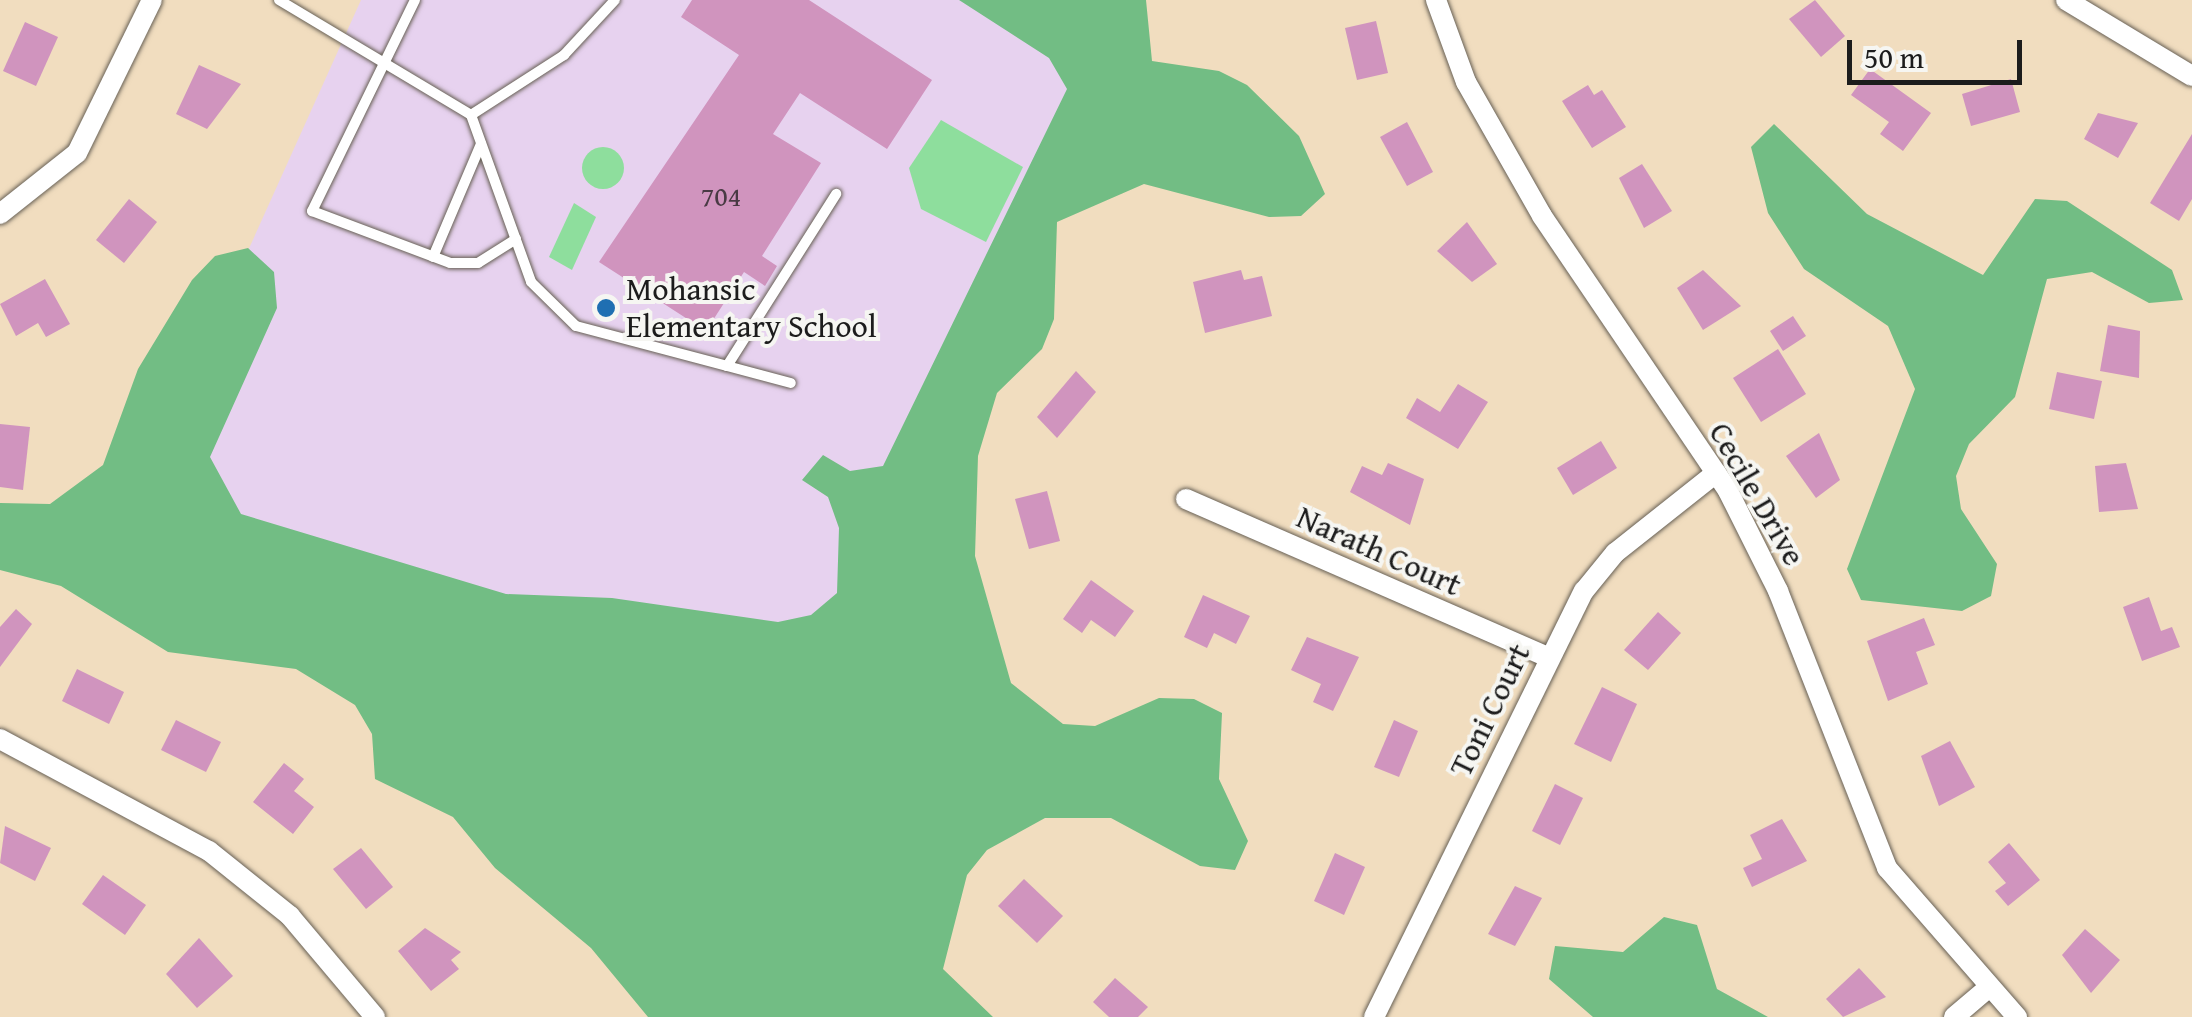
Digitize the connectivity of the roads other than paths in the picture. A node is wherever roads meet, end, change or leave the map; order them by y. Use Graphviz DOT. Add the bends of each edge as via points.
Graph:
graph roads {
  1 [pos="152,0"];
  2 [pos="279,0"];
  3 [pos="415,0"];
  4 [pos="615,0"];
  5 [pos="1436,0"];
  6 [pos="2066,0"];
  7 [pos="382,61"];
  8 [pos="2192,76"];
  9 [pos="471,115"];
  10 [pos="481,144"];
  11 [pos="836,194"];
  12 [pos="0,214"];
  13 [pos="516,239"];
  14 [pos="433,257"];
  15 [pos="727,366"];
  16 [pos="791,382"];
  17 [pos="1716,473"];
  18 [pos="1186,499"];
  19 [pos="1548,657"];
  20 [pos="0,739"];
  21 [pos="1987,988"];
  22 [pos="375,1017"];
  23 [pos="1374,1017"];
  24 [pos="1954,1017"];
  25 [pos="2017,1017"];
  1 -- 12 [label="street" via="77,153"];
  2 -- 7 [label="lane"];
  3 -- 7 [label="lane"];
  4 -- 9 [label="lane" via="564,55"];
  5 -- 17 [label="street, Cecile Drive" via="1466,82 1542,216"];
  6 -- 8 [label="street"];
  7 -- 9 [label="lane"];
  7 -- 14 [label="lane" via="312,211"];
  9 -- 10 [label="lane"];
  10 -- 13 [label="lane"];
  10 -- 14 [label="lane"];
  11 -- 15 [label="lane"];
  13 -- 14 [label="lane" via="478,263"];
  13 -- 15 [label="lane" via="531,282 576,326"];
  15 -- 16 [label="lane"];
  17 -- 19 [label="street, Toni Court" via="1615,553"];
  17 -- 21 [label="street, Cecile Drive" via="1778,591 1887,868"];
  18 -- 19 [label="street, Narath Court"];
  19 -- 23 [label="street, Toni Court"];
  20 -- 22 [label="street" via="209,852 290,916"];
  21 -- 24 [label="street"];
  21 -- 25 [label="street, Cecile Drive"];
}
